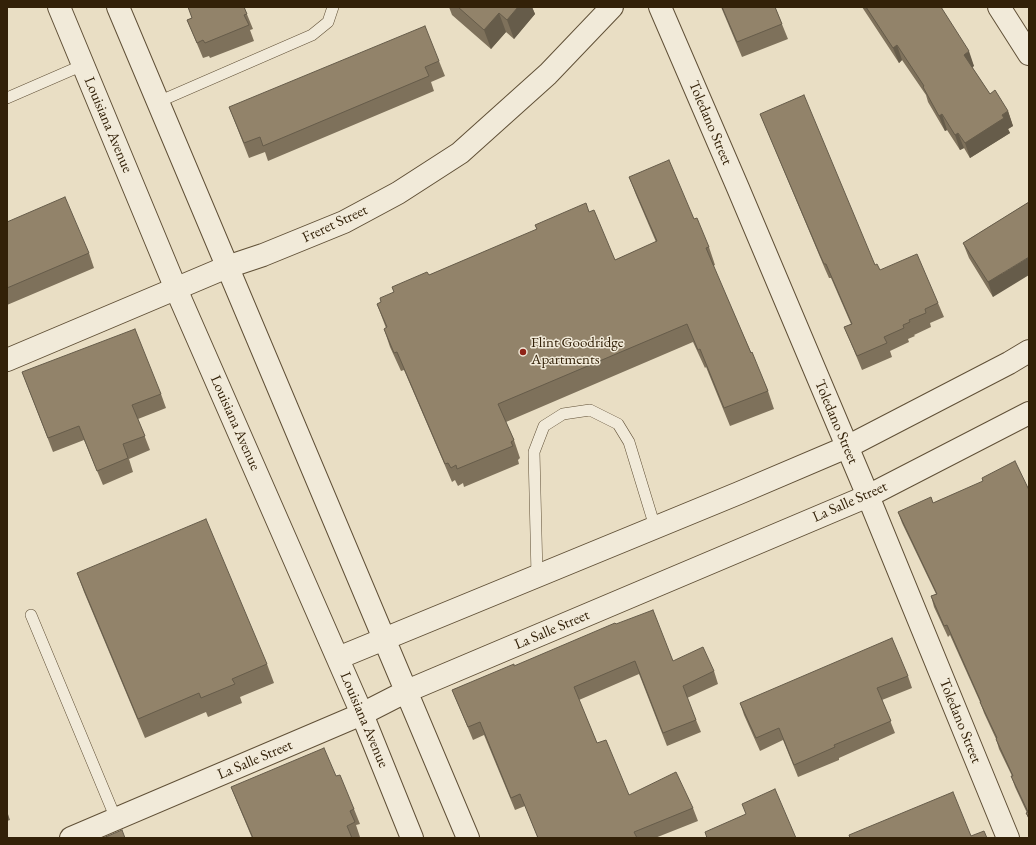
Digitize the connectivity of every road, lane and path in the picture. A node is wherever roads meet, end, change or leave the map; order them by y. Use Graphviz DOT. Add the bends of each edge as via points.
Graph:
graph roads {
  1 [pos="59,7"];
  2 [pos="118,7"];
  3 [pos="333,7"];
  4 [pos="612,7"];
  5 [pos="660,7"];
  6 [pos="999,7"];
  7 [pos="1029,54"];
  8 [pos="83,65"];
  9 [pos="7,98"];
  10 [pos="158,102"];
  11 [pos="228,267"];
  12 [pos="176,289"];
  13 [pos="1029,351"];
  14 [pos="7,360"];
  15 [pos="1029,413"];
  16 [pos="847,447"];
  17 [pos="868,496"];
  18 [pos="655,527"];
  19 [pos="537,576"];
  20 [pos="31,615"];
  21 [pos="384,638"];
  22 [pos="338,658"];
  23 [pos="407,691"];
  24 [pos="362,714"];
  25 [pos="116,819"];
  26 [pos="71,838"];
  27 [pos="412,838"];
  28 [pos="468,838"];
  29 [pos="1008,838"];
  1 -- 8 [label="street, Louisiana Avenue"];
  2 -- 10 [label="street"];
  3 -- 10 [label="lane" via="328,22 312,35"];
  4 -- 11 [label="street, Freret Street" via="548,74 460,153 398,193 344,222"];
  5 -- 16 [label="street, Toledano Street"];
  6 -- 7 [label="street"];
  8 -- 9 [label="lane"];
  8 -- 12 [label="street, Louisiana Avenue"];
  10 -- 11 [label="street"];
  11 -- 12 [label="street, Freret Street"];
  11 -- 21 [label="street"];
  12 -- 14 [label="street, Freret Street"];
  12 -- 22 [label="street, Louisiana Avenue"];
  13 -- 16 [label="street"];
  15 -- 17 [label="street, La Salle Street"];
  16 -- 17 [label="street, Toledano Street"];
  16 -- 18 [label="street"];
  17 -- 23 [label="street, La Salle Street"];
  17 -- 29 [label="street, Toledano Street"];
  18 -- 19 [label="street"];
  18 -- 19 [label="lane" via="629,442 618,424 590,410 563,414 544,426 534,452"];
  19 -- 21 [label="street"];
  20 -- 25 [label="lane"];
  21 -- 22 [label="street"];
  21 -- 23 [label="street"];
  22 -- 24 [label="street, Louisiana Avenue"];
  23 -- 24 [label="street, La Salle Street"];
  23 -- 28 [label="street"];
  24 -- 25 [label="street, La Salle Street"];
  24 -- 27 [label="street, Louisiana Avenue"];
  25 -- 26 [label="street, La Salle Street"];
}
